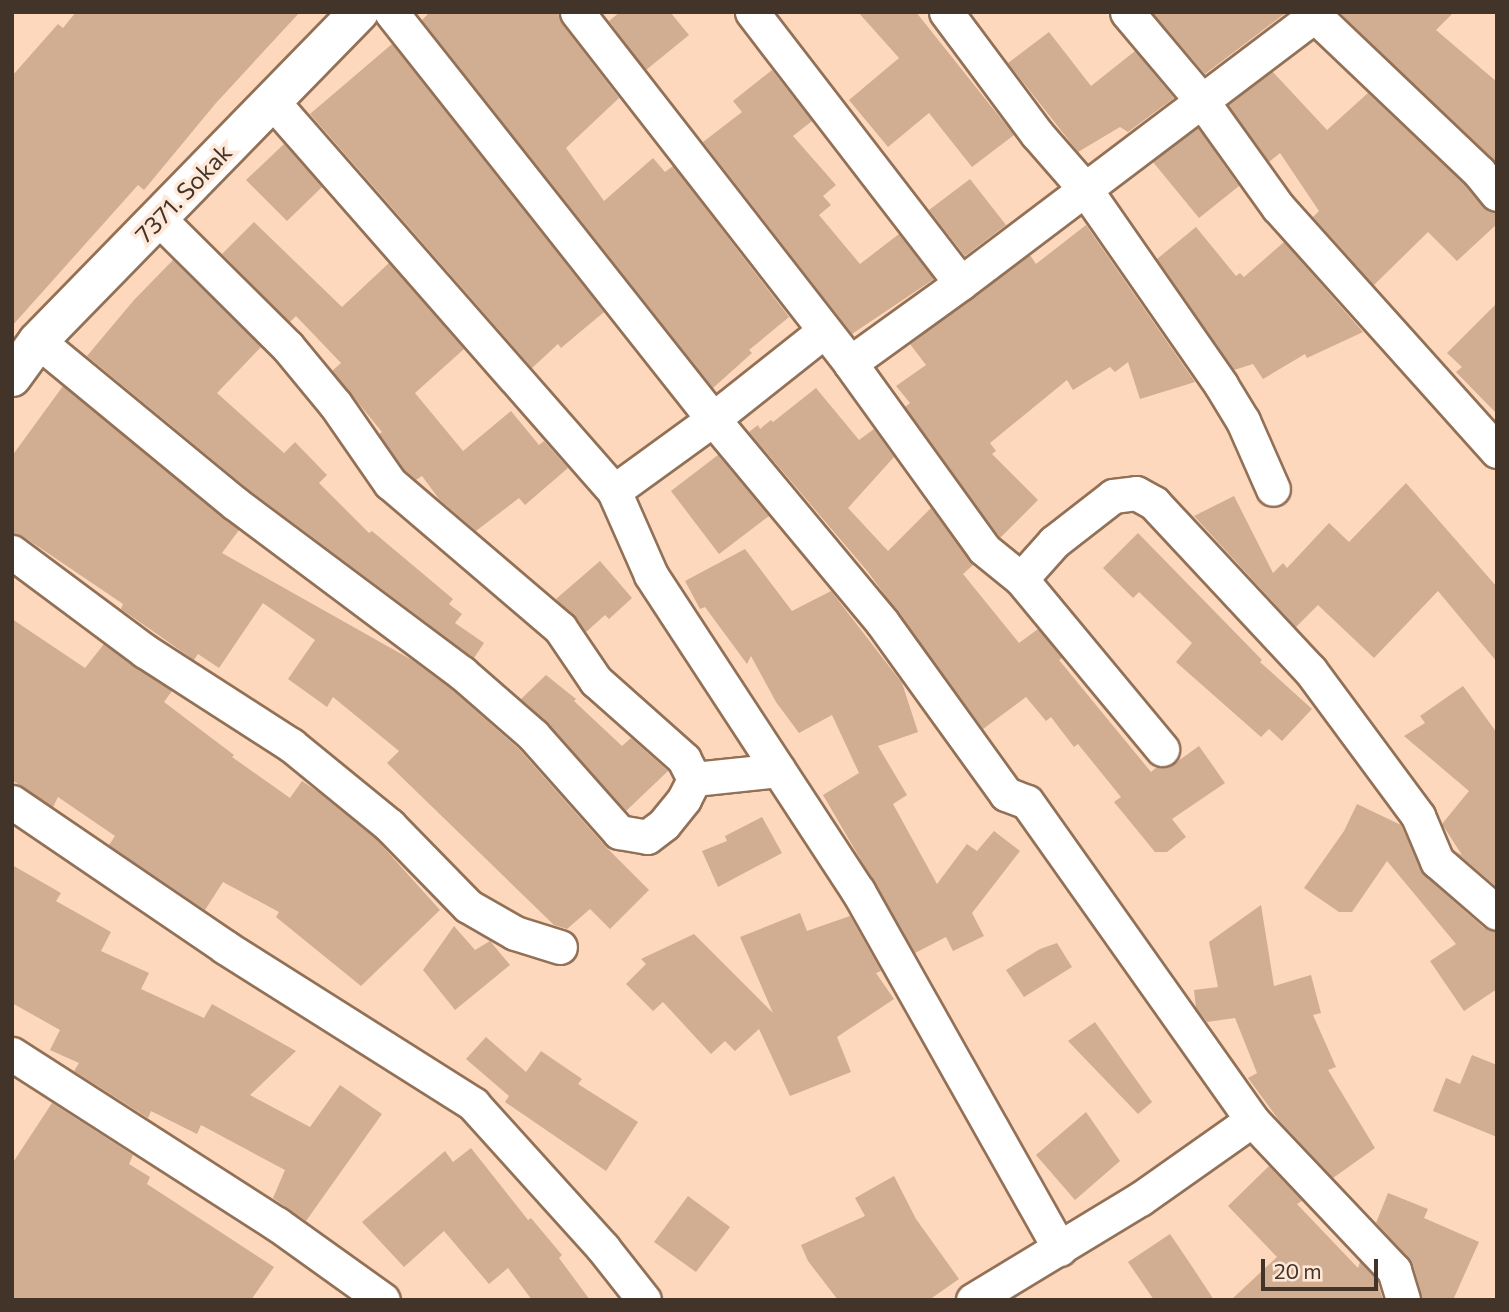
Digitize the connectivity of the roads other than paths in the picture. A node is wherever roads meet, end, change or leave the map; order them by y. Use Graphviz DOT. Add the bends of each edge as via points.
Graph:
graph roads {
  1 [pos="359,12"];
  2 [pos="391,12"];
  3 [pos="577,12"];
  4 [pos="752,12"];
  5 [pos="946,12"];
  6 [pos="1127,12"];
  7 [pos="1315,14"];
  8 [pos="272,101"];
  9 [pos="1202,102"];
  10 [pos="1085,189"];
  11 [pos="1497,194"];
  12 [pos="158,218"];
  13 [pos="961,283"];
  14 [pos="824,331"];
  15 [pos="38,341"];
  16 [pos="850,363"];
  17 [pos="12,377"];
  18 [pos="713,419"];
  19 [pos="1497,451"];
  20 [pos="1273,489"];
  21 [pos="614,491"];
  22 [pos="12,552"];
  23 [pos="1021,579"];
  24 [pos="1163,749"];
  25 [pos="779,770"];
  26 [pos="694,779"];
  27 [pos="12,802"];
  28 [pos="1497,913"];
  29 [pos="560,947"];
  30 [pos="12,1054"];
  31 [pos="1252,1120"];
  32 [pos="1060,1249"];
  33 [pos="383,1300"];
  34 [pos="644,1300"];
  35 [pos="973,1300"];
  36 [pos="1403,1300"];
  1 -- 8 [label="street, 7371. Sokak"];
  2 -- 18 [label="street"];
  3 -- 14 [label="street"];
  4 -- 13 [label="street"];
  5 -- 10 [label="street" via="1037,134"];
  6 -- 9 [label="street"];
  7 -- 9 [label="street"];
  7 -- 11 [label="street"];
  8 -- 12 [label="street, 7371. Sokak"];
  8 -- 21 [label="street"];
  9 -- 10 [label="street"];
  9 -- 19 [label="street" via="1278,207"];
  10 -- 13 [label="street"];
  10 -- 20 [label="street" via="1222,385"];
  12 -- 15 [label="street, 7371. Sokak"];
  12 -- 26 [label="street" via="288,347 390,483 560,628 596,681 684,759"];
  13 -- 16 [label="street"];
  14 -- 16 [label="street"];
  14 -- 18 [label="street"];
  15 -- 17 [label="street, 7371. Sokak"];
  15 -- 26 [label="street" via="236,504 462,673 533,735 619,832 647,837 664,824"];
  16 -- 23 [label="street" via="984,549"];
  18 -- 21 [label="street"];
  18 -- 31 [label="street" via="882,622 1006,794 1027,802"];
  21 -- 25 [label="street" via="651,575"];
  22 -- 29 [label="street" via="145,651 290,745 389,824 468,906 515,933"];
  23 -- 24 [label="street"];
  23 -- 28 [label="street" via="1054,542 1114,496 1136,493 1154,503 1310,670 1418,816 1437,861"];
  25 -- 26 [label="street"];
  25 -- 32 [label="street" via="858,891"];
  27 -- 34 [label="street" via="225,947 473,1104"];
  30 -- 33 [label="street" via="277,1224"];
  31 -- 32 [label="street"];
  31 -- 36 [label="street" via="1394,1270"];
  32 -- 35 [label="street"];
}
